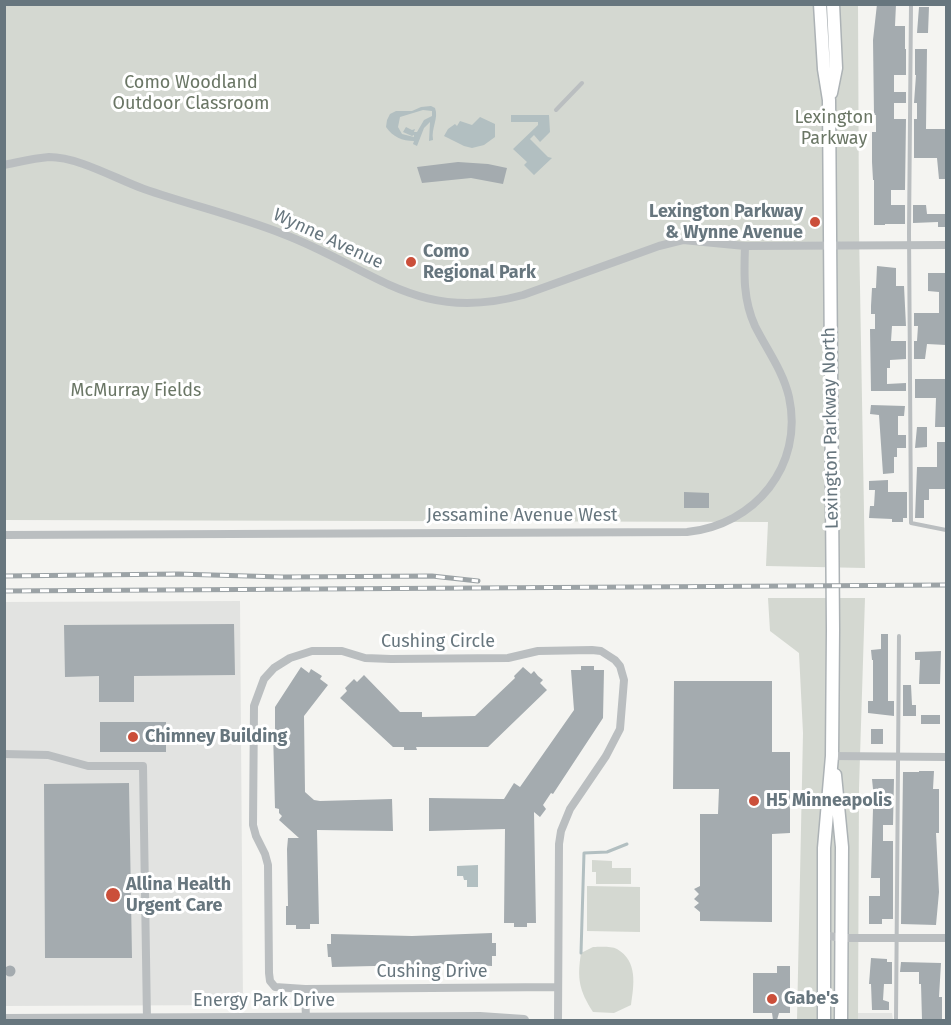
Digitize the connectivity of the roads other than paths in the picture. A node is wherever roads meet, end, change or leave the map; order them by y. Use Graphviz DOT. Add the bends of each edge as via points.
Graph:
graph roads {
  1 [pos="820,4"];
  2 [pos="833,4"];
  3 [pos="911,4"];
  4 [pos="582,82"];
  5 [pos="829,100"];
  6 [pos="556,110"];
  7 [pos="4,165"];
  8 [pos="909,244"];
  9 [pos="946,245"];
  10 [pos="745,246"];
  11 [pos="830,246"];
  12 [pos="946,530"];
  13 [pos="4,535"];
  14 [pos="899,636"];
  15 [pos="4,754"];
  16 [pos="832,756"];
  17 [pos="897,757"];
  18 [pos="946,757"];
  19 [pos="823,935"];
  20 [pos="842,938"];
  21 [pos="896,938"];
  22 [pos="946,938"];
  23 [pos="558,987"];
  24 [pos="305,989"];
  25 [pos="4,1019"];
  26 [pos="147,1019"];
  27 [pos="306,1019"];
  28 [pos="524,1020"];
  29 [pos="558,1020"];
  30 [pos="824,1020"];
  31 [pos="841,1020"];
  32 [pos="896,1020"];
  1 -- 5 [label="main road, Lexington Parkway North"];
  2 -- 5 [label="main road, Lexington Parkway North" via="836,68"];
  3 -- 8 [label="lane"];
  4 -- 6 [label="lane"];
  5 -- 11 [label="main road, Lexington Parkway North"];
  7 -- 10 [label="street, Wynne Avenue" via="51,157 75,162 144,189 284,234 397,290 440,302 503,300 683,240"];
  8 -- 9 [label="street, Wynne Avenue"];
  8 -- 11 [label="street, Wynne Avenue"];
  8 -- 12 [label="lane" via="911,523"];
  10 -- 11 [label="street, Wynne Avenue"];
  10 -- 13 [label="street, Jessamine Avenue West" via="744,287 748,307 785,386 791,436 782,467 763,497 735,519 716,527 675,532"];
  11 -- 16 [label="main road, Lexington Parkway North"];
  14 -- 17 [label="lane"];
  15 -- 26 [label="street" via="48,755 88,766 143,766"];
  16 -- 17 [label="street"];
  16 -- 19 [label="main road, Lexington Parkway North" via="824,848"];
  16 -- 20 [label="main road, Lexington Parkway North" via="842,847"];
  17 -- 18 [label="street"];
  17 -- 21 [label="lane"];
  19 -- 20 [label="street"];
  19 -- 30 [label="main road, Lexington Parkway North"];
  20 -- 21 [label="street"];
  20 -- 31 [label="main road, Lexington Parkway North"];
  21 -- 22 [label="street"];
  21 -- 32 [label="lane"];
  23 -- 24 [label="street, Cushing Drive"];
  23 -- 24 [label="street, Cushing Circle" via="561,831 570,808 617,738 622,719 623,673 615,660 601,651 538,651 508,658 391,659 365,658 342,651 312,651 282,662 269,673 256,696 253,718 253,825 268,865 268,973 275,987"];
  23 -- 29 [label="street, Cushing Circle"];
  24 -- 27 [label="street"];
  25 -- 26 [label="street, Energy Park Drive"];
  26 -- 27 [label="street, Energy Park Drive"];
  27 -- 28 [label="street, Energy Park Drive"];
}
